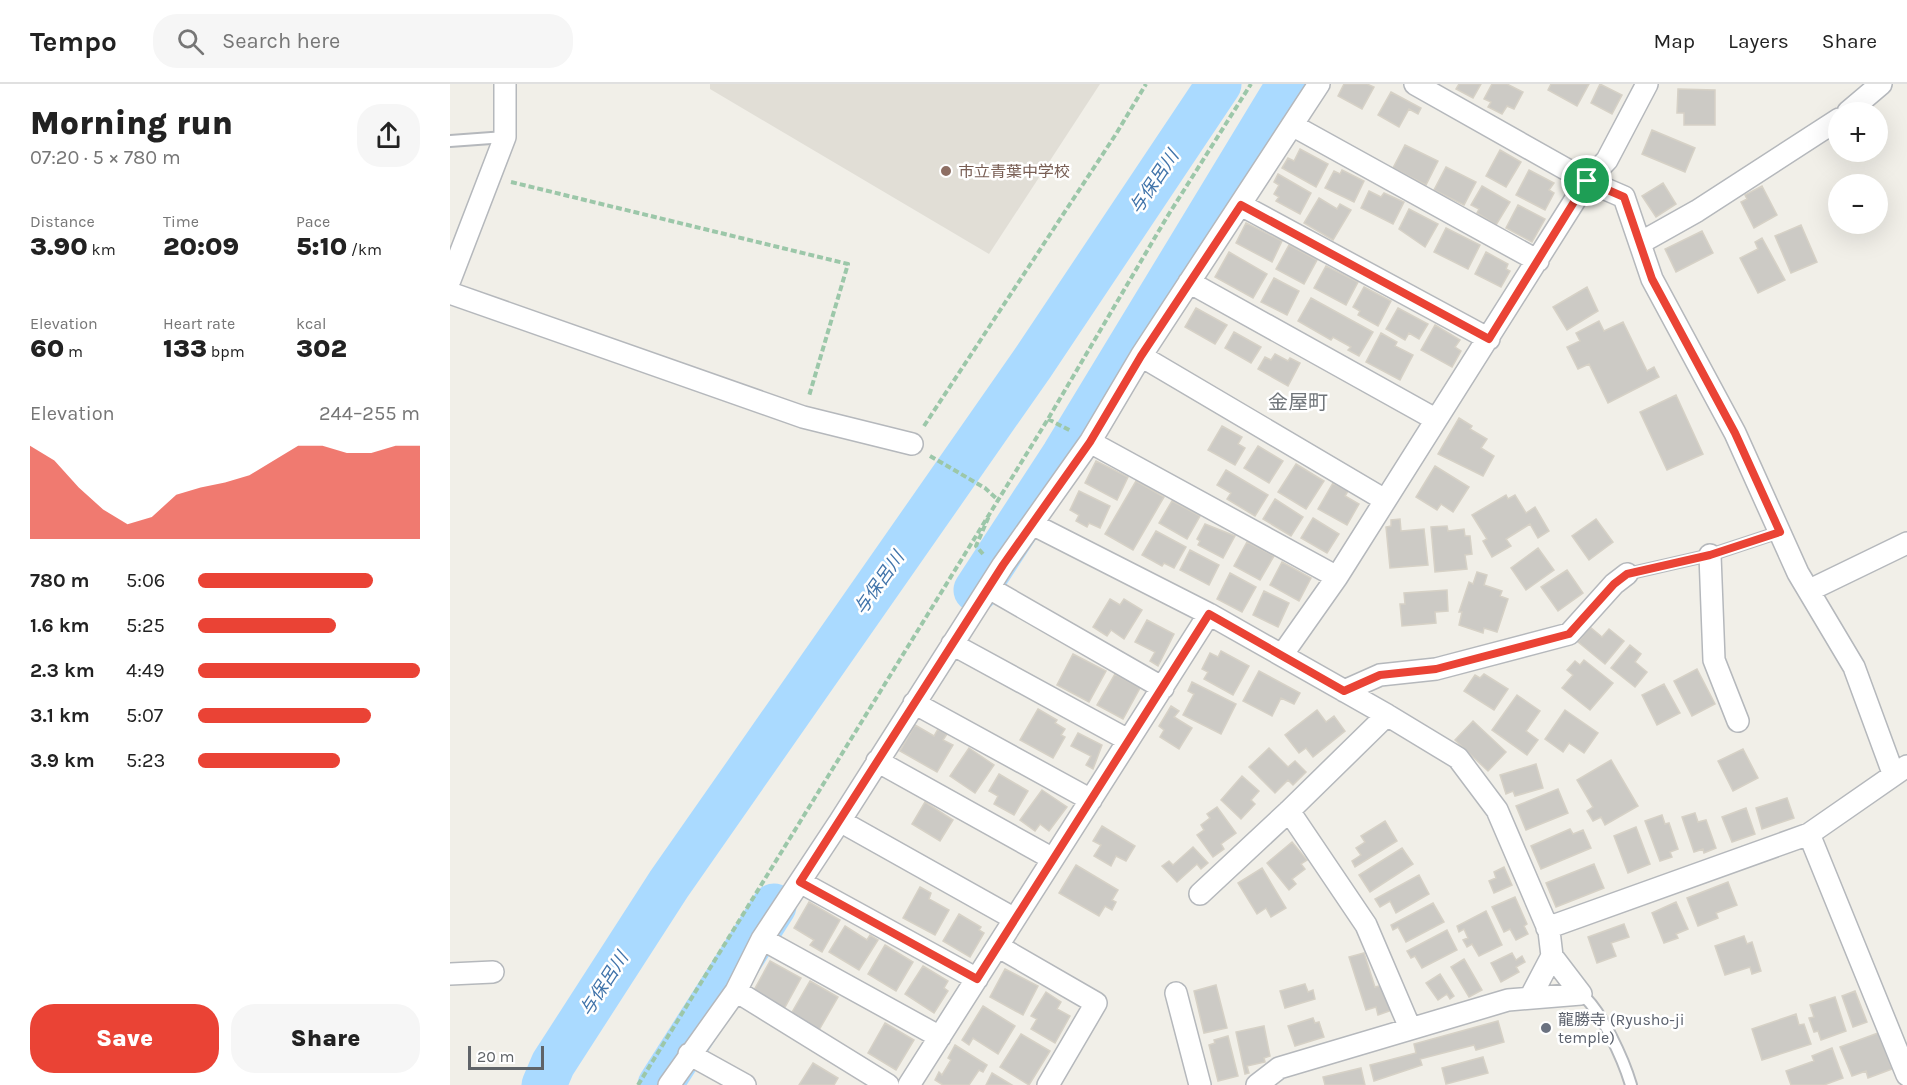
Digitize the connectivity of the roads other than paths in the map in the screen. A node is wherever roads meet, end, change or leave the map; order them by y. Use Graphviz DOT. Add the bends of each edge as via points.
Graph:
graph roads {
  1 [pos="505,84"];
  2 [pos="1318,84"];
  3 [pos="1415,84"];
  4 [pos="1881,84"];
  5 [pos="1644,85"];
  6 [pos="1860,102"];
  7 [pos="1292,125"];
  8 [pos="1828,126"];
  9 [pos="504,137"];
  10 [pos="450,141"];
  11 [pos="1587,181"];
  12 [pos="1241,205"];
  13 [pos="1640,243"];
  14 [pos="1538,261"];
  15 [pos="450,280"];
  16 [pos="1189,282"];
  17 [pos="450,293"];
  18 [pos="1489,339"];
  19 [pos="1141,356"];
  20 [pos="1435,419"];
  21 [pos="1082,437"];
  22 [pos="912,444"];
  23 [pos="1385,500"];
  24 [pos="1032,524"];
  25 [pos="1780,532"];
  26 [pos="1907,543"];
  27 [pos="1710,555"];
  28 [pos="1627,574"];
  29 [pos="1337,577"];
  30 [pos="989,588"];
  31 [pos="1810,590"];
  32 [pos="1209,614"];
  33 [pos="952,644"];
  34 [pos="1282,655"];
  35 [pos="1163,688"];
  36 [pos="1344,691"];
  37 [pos="914,703"];
  38 [pos="1387,715"];
  39 [pos="1738,721"];
  40 [pos="1128,740"];
  41 [pos="877,761"];
  42 [pos="1900,770"];
  43 [pos="1091,800"];
  44 [pos="1289,811"];
  45 [pos="840,821"];
  46 [pos="1809,834"];
  47 [pos="1053,858"];
  48 [pos="800,882"];
  49 [pos="1200,894"];
  50 [pos="1013,918"];
  51 [pos="1547,928"];
  52 [pos="762,939"];
  53 [pos="999,947"];
  54 [pos="1552,956"];
  55 [pos="494,972"];
  56 [pos="450,974"];
  57 [pos="977,979"];
  58 [pos="736,992"];
  59 [pos="1176,993"];
  60 [pos="1581,994"];
  61 [pos="1531,996"];
  62 [pos="1410,1028"];
  63 [pos="940,1037"];
  64 [pos="689,1054"];
  65 [pos="1907,1074"];
  66 [pos="912,1084"];
  67 [pos="669,1085"];
  68 [pos="745,1085"];
  69 [pos="888,1085"];
  70 [pos="1048,1085"];
  71 [pos="1200,1085"];
  72 [pos="1257,1085"];
  73 [pos="1631,1085"];
  1 -- 9 [label="street"];
  2 -- 7 [label="street"];
  3 -- 11 [label="street"];
  4 -- 6 [label="street"];
  5 -- 11 [label="street" via="1607,160"];
  7 -- 12 [label="street"];
  7 -- 14 [label="street"];
  8 -- 13 [label="street"];
  9 -- 10 [label="lane"];
  9 -- 15 [label="street"];
  11 -- 13 [label="street" via="1624,197"];
  11 -- 14 [label="street"];
  12 -- 16 [label="street"];
  12 -- 18 [label="street"];
  13 -- 25 [label="street" via="1652,279 1735,433"];
  14 -- 18 [label="street"];
  16 -- 19 [label="street"];
  16 -- 20 [label="street"];
  17 -- 22 [label="street" via="803,417"];
  18 -- 20 [label="street"];
  19 -- 21 [label="street"];
  19 -- 23 [label="street"];
  20 -- 23 [label="street"];
  21 -- 24 [label="street"];
  21 -- 29 [label="street"];
  23 -- 29 [label="street"];
  24 -- 30 [label="street"];
  24 -- 32 [label="street"];
  25 -- 27 [label="lane"];
  25 -- 31 [label="street"];
  26 -- 31 [label="street"];
  27 -- 28 [label="lane"];
  27 -- 39 [label="street" via="1714,660"];
  28 -- 36 [label="street" via="1569,634 1436,669 1380,675"];
  29 -- 34 [label="street"];
  30 -- 33 [label="street"];
  30 -- 35 [label="street"];
  31 -- 42 [label="street" via="1854,667"];
  32 -- 34 [label="street"];
  32 -- 35 [label="street"];
  33 -- 37 [label="street"];
  33 -- 40 [label="street"];
  34 -- 36 [label="street"];
  35 -- 40 [label="street"];
  36 -- 38 [label="street"];
  37 -- 41 [label="street"];
  37 -- 43 [label="street"];
  38 -- 44 [label="street"];
  38 -- 51 [label="street" via="1458,759 1480,785 1497,810"];
  40 -- 43 [label="street"];
  41 -- 45 [label="street"];
  41 -- 47 [label="street"];
  42 -- 46 [label="street"];
  43 -- 47 [label="street"];
  44 -- 49 [label="street"];
  44 -- 62 [label="street" via="1366,925"];
  45 -- 48 [label="street"];
  45 -- 50 [label="street"];
  46 -- 51 [label="street"];
  46 -- 65 [label="street"];
  47 -- 50 [label="street"];
  48 -- 52 [label="street"];
  48 -- 57 [label="street"];
  50 -- 53 [label="street"];
  51 -- 54 [label="street"];
  52 -- 58 [label="street"];
  52 -- 63 [label="street"];
  53 -- 57 [label="street"];
  53 -- 70 [label="street" via="1096,1003"];
  54 -- 60 [label="street"];
  54 -- 61 [label="street"];
  55 -- 56 [label="street"];
  57 -- 63 [label="street"];
  58 -- 64 [label="street"];
  58 -- 69 [label="street"];
  59 -- 71 [label="street"];
  60 -- 61 [label="street"];
  60 -- 73 [label="lane" via="1601,1021"];
  61 -- 62 [label="street"];
  62 -- 72 [label="street" via="1279,1068"];
  63 -- 66 [label="street"];
  64 -- 67 [label="street"];
  64 -- 68 [label="street"];
}
